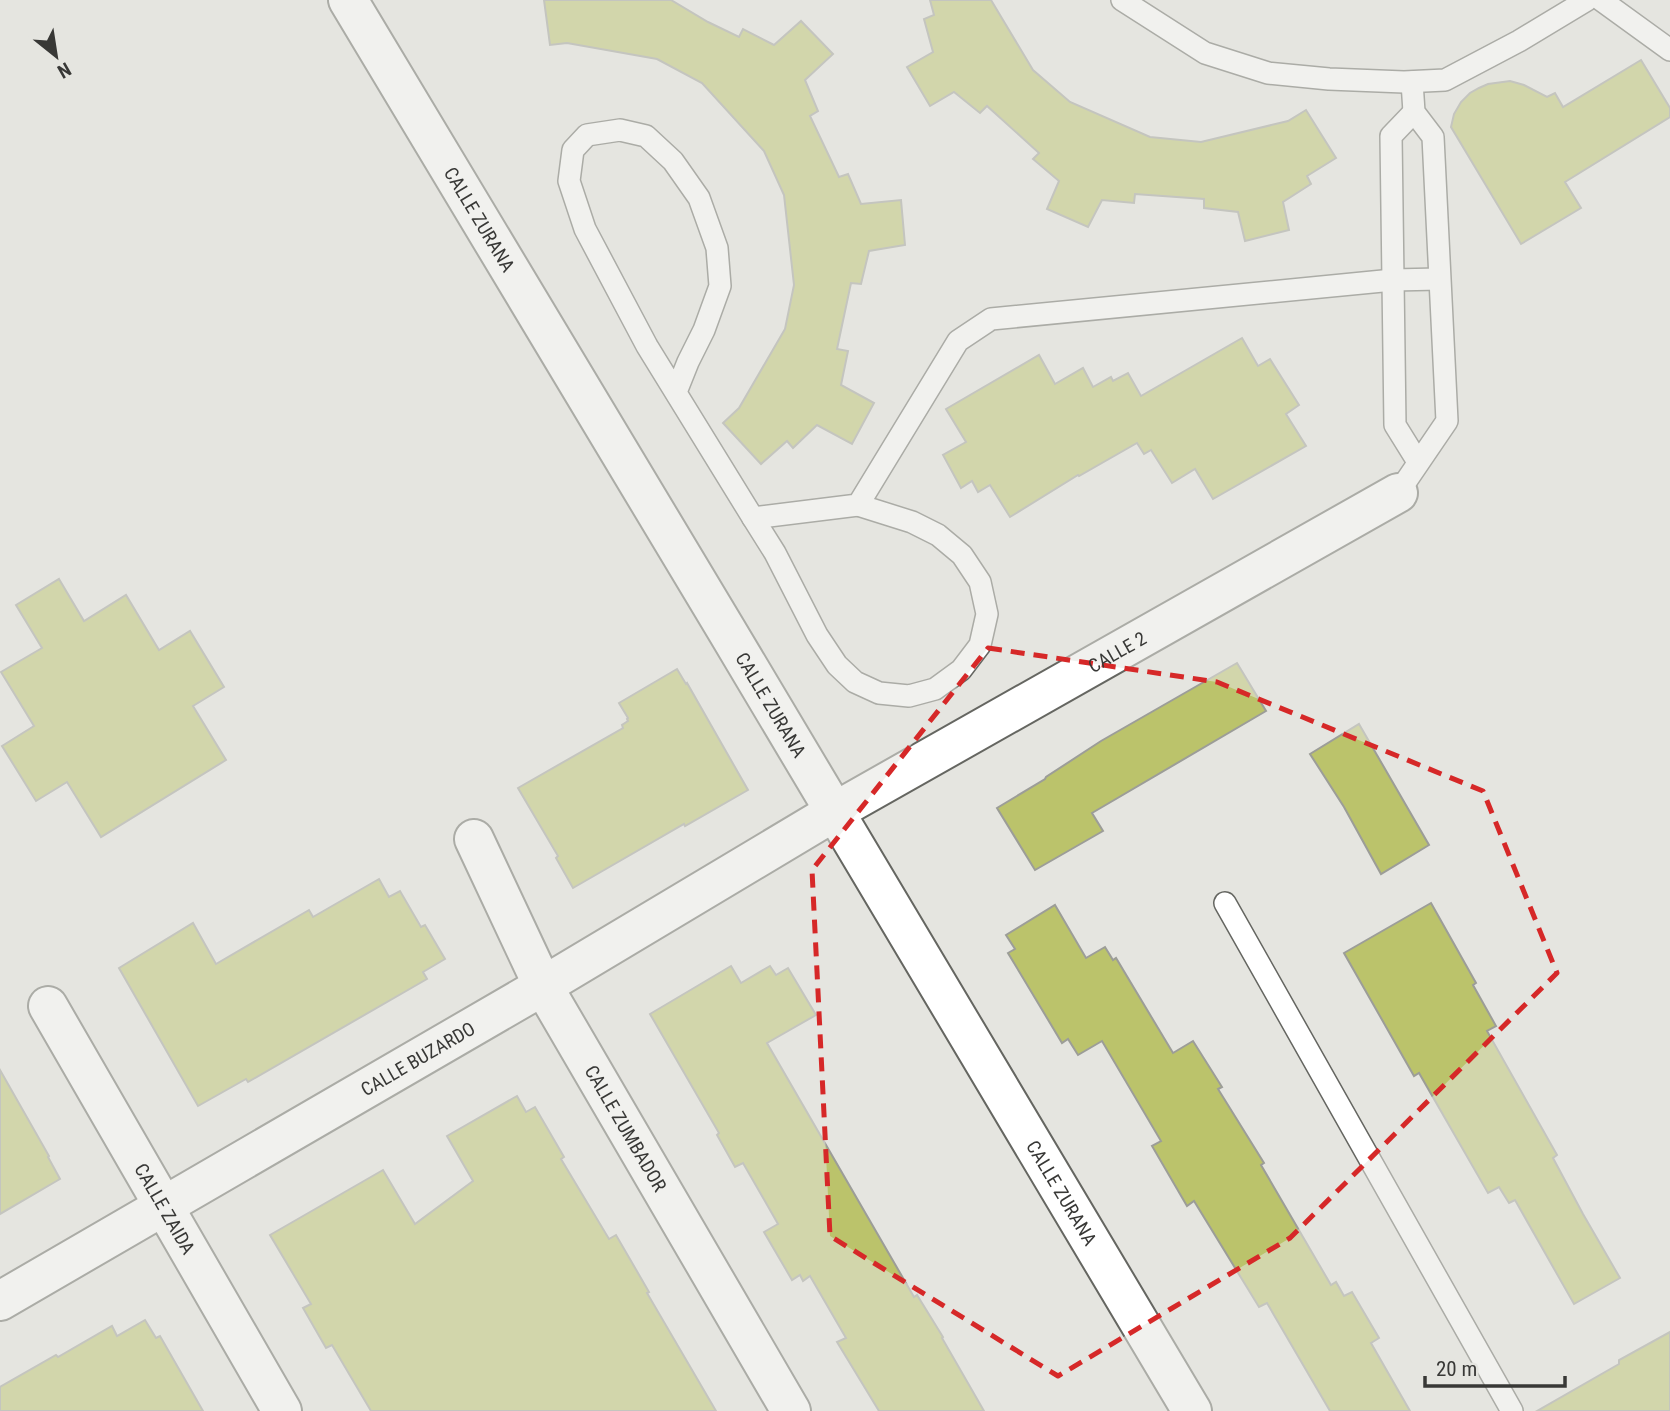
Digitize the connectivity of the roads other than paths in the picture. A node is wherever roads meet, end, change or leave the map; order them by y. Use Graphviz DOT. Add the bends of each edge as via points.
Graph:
graph roads {
  1 [pos="348,0"];
  2 [pos="1122,0"];
  3 [pos="1587,0"];
  4 [pos="1601,0"];
  5 [pos="1670,50"];
  6 [pos="1412,82"];
  7 [pos="1414,112"];
  8 [pos="1439,279"];
  9 [pos="1392,280"];
  10 [pos="676,392"];
  11 [pos="1408,477"];
  12 [pos="858,505"];
  13 [pos="753,519"];
  14 [pos="834,812"];
  15 [pos="474,839"];
  16 [pos="1225,903"];
  17 [pos="543,986"];
  18 [pos="48,1006"];
  19 [pos="163,1206"];
  20 [pos="0,1301"];
  21 [pos="282,1411"];
  22 [pos="791,1411"];
  23 [pos="1192,1411"];
  24 [pos="1512,1411"];
  1 -- 14 [label="street, CALLE ZURANA"];
  2 -- 6 [label="lane" via="1205,53 1268,74"];
  3 -- 6 [label="lane" via="1446,80"];
  4 -- 5 [label="lane"];
  6 -- 7 [label="lane"];
  7 -- 8 [label="lane" via="1433,137"];
  7 -- 9 [label="lane" via="1391,136"];
  8 -- 9 [label="lane"];
  8 -- 11 [label="lane" via="1447,421"];
  9 -- 11 [label="lane" via="1395,425"];
  9 -- 12 [label="lane" via="991,319 958,341"];
  10 -- 10 [label="lane" via="585,229 569,181 573,150 587,135 621,130 646,136 673,161 699,198 717,248 720,286"];
  10 -- 13 [label="lane"];
  11 -- 14 [label="street, CALLE 2"];
  12 -- 13 [label="lane"];
  12 -- 13 [label="lane" via="937,535 962,555 980,582 987,614 980,645 961,670 935,689 909,696 879,693 855,682 817,635"];
  14 -- 17 [label="street, CALLE BUZARDO"];
  14 -- 23 [label="street, CALLE ZURANA"];
  15 -- 17 [label="street, CALLE ZUMBADOR"];
  16 -- 24 [label="lane"];
  17 -- 19 [label="street, CALLE BUZARDO"];
  17 -- 22 [label="street, CALLE ZUMBADOR"];
  18 -- 19 [label="street, CALLE ZAIDA"];
  19 -- 20 [label="street, CALLE BUZARDO"];
  19 -- 21 [label="street, CALLE ZAIDA"];
}
